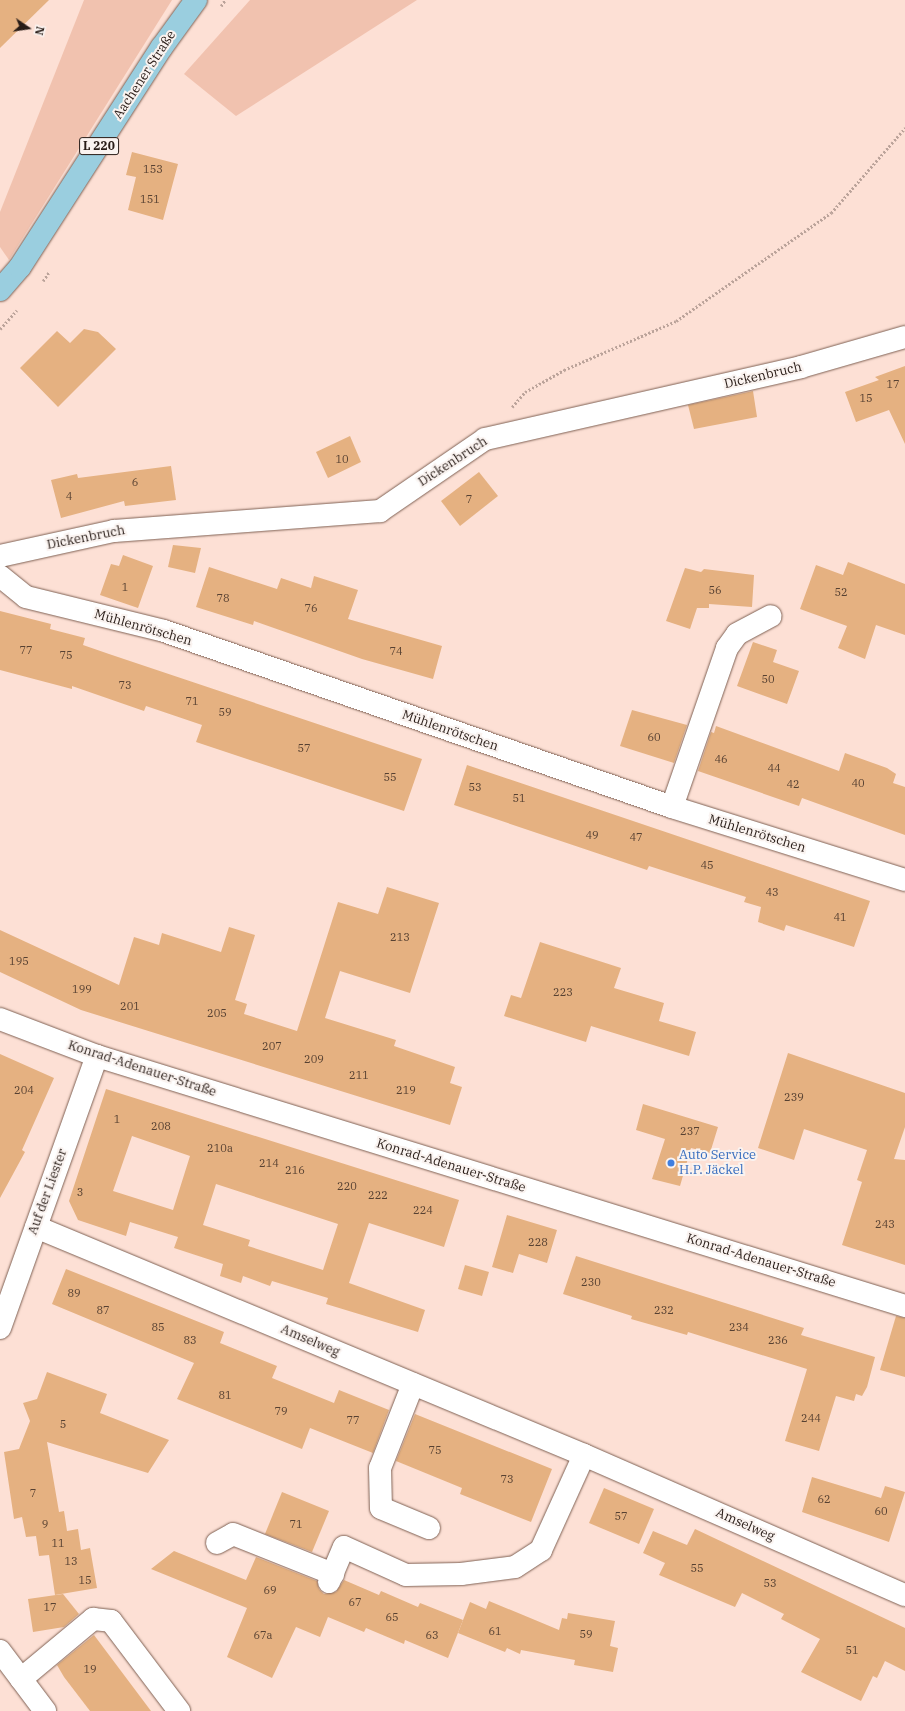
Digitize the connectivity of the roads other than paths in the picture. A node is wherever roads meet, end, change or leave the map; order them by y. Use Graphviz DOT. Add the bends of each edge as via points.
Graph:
graph roads {
  1 [pos="196,0"];
  2 [pos="0,290"];
  3 [pos="905,337"];
  4 [pos="0,556"];
  5 [pos="0,576"];
  6 [pos="771,616"];
  7 [pos="672,807"];
  8 [pos="905,880"];
  9 [pos="0,1019"];
  10 [pos="97,1056"];
  11 [pos="36,1227"];
  12 [pos="905,1306"];
  13 [pos="0,1328"];
  14 [pos="413,1384"];
  15 [pos="584,1455"];
  16 [pos="429,1528"];
  17 [pos="217,1543"];
  18 [pos="905,1595"];
  19 [pos="0,1651"];
  20 [pos="21,1679"];
  21 [pos="45,1711"];
  22 [pos="179,1711"];
  1 -- 2 [label="main road, Aachener Straße / L 220" via="162,47 20,267"];
  3 -- 4 [label="street, Dickenbruch" via="801,367 485,439 380,511 114,531"];
  5 -- 7 [label="street, Mühlenrötschen" via="26,597 164,631"];
  6 -- 7 [label="street" via="737,634 727,648"];
  7 -- 8 [label="street, Mühlenrötschen"];
  9 -- 10 [label="street, Konrad-Adenauer-Straße"];
  10 -- 11 [label="street, Auf der Liester"];
  10 -- 12 [label="street, Konrad-Adenauer-Straße"];
  11 -- 13 [label="street, Auf der Liester"];
  11 -- 14 [label="street, Amselweg"];
  14 -- 15 [label="street, Amselweg"];
  14 -- 16 [label="street" via="380,1468 381,1508"];
  15 -- 17 [label="street" via="541,1550 515,1567 461,1574 406,1575 344,1547 331,1578 233,1534"];
  15 -- 18 [label="street, Amselweg"];
  19 -- 20 [label="street"];
  20 -- 21 [label="street"];
  20 -- 22 [label="street" via="93,1619 111,1621"];
}
